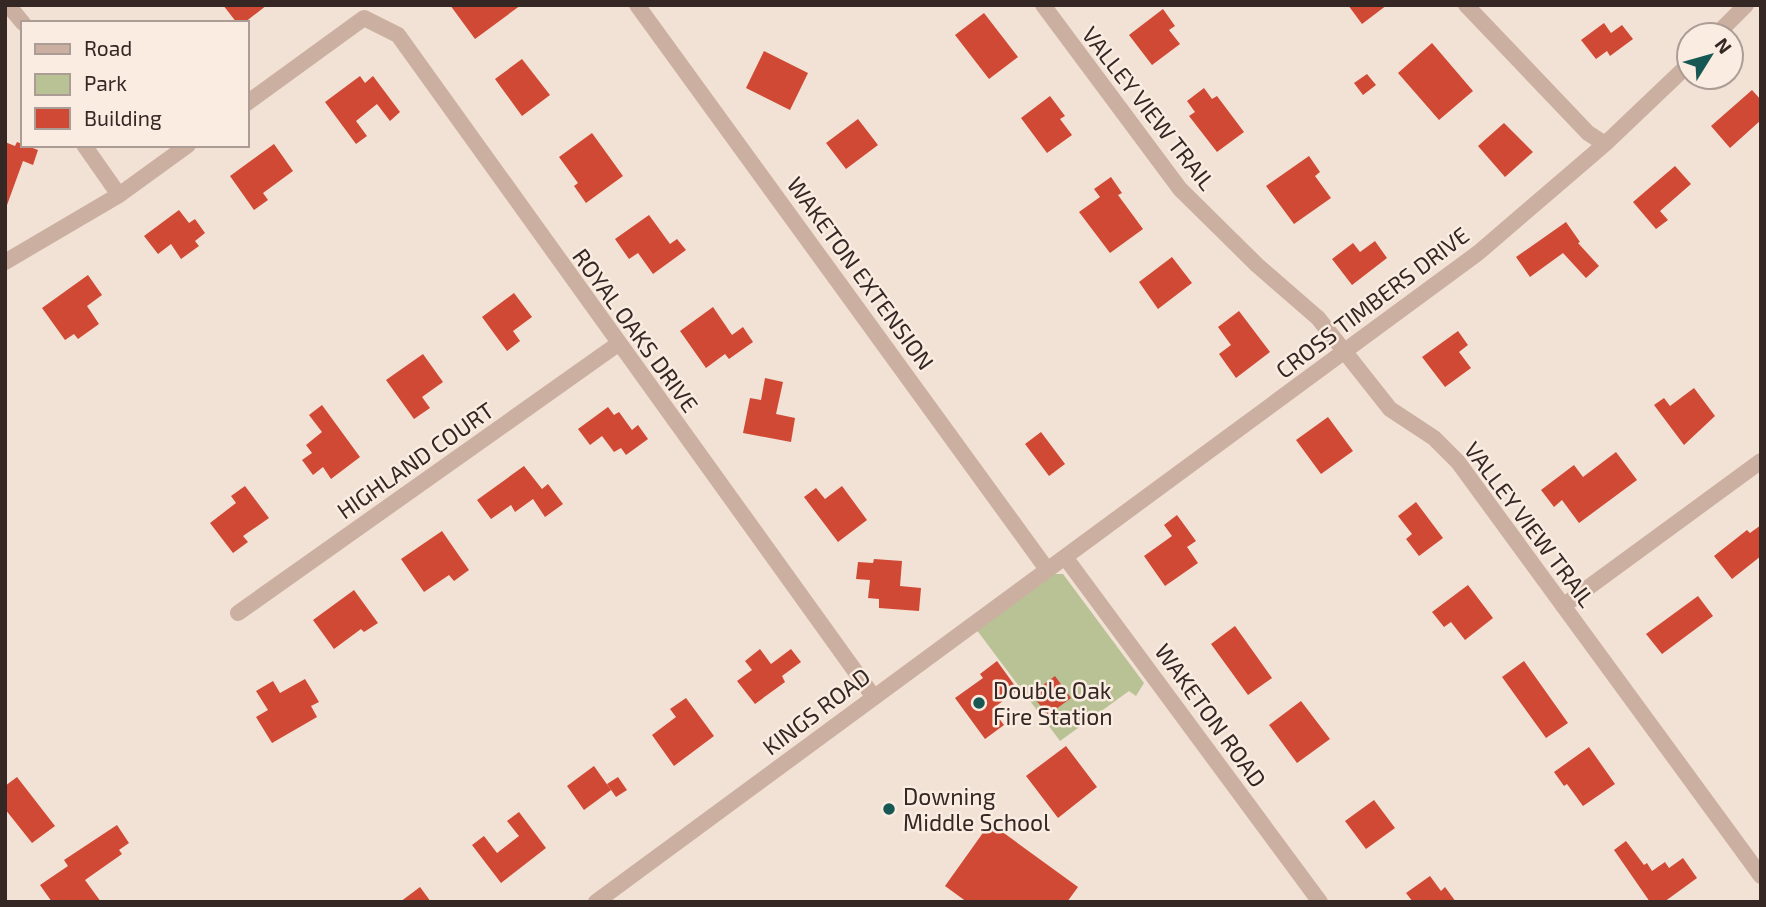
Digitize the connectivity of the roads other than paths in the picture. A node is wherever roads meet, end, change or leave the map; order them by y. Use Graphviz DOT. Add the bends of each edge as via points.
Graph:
graph roads {
  1 [pos="8,5"];
  2 [pos="637,5"];
  3 [pos="1043,5"];
  4 [pos="1466,5"];
  5 [pos="1746,5"];
  6 [pos="21,21"];
  7 [pos="1730,21"];
  8 [pos="1675,77"];
  9 [pos="248,102"];
  10 [pos="1605,144"];
  11 [pos="85,147"];
  12 [pos="185,147"];
  13 [pos="119,195"];
  14 [pos="5,262"];
  15 [pos="618,344"];
  16 [pos="1344,352"];
  17 [pos="1761,461"];
  18 [pos="1065,556"];
  19 [pos="1046,568"];
  20 [pos="1563,606"];
  21 [pos="238,613"];
  22 [pos="873,696"];
  23 [pos="1761,876"];
  24 [pos="596,902"];
  25 [pos="1320,902"];
  1 -- 6 [label="street"];
  2 -- 19 [label="street, WAKETON EXTENSION"];
  3 -- 16 [label="street, VALLEY VIEW TRAIL" via="1180,189 1256,265 1318,318"];
  4 -- 10 [label="street" via="1588,133"];
  5 -- 7 [label="street"];
  8 -- 10 [label="street, CROSS TIMBERS DRIVE"];
  9 -- 15 [label="street, ROYAL OAKS DRIVE" via="365,18 398,35"];
  10 -- 16 [label="street, CROSS TIMBERS DRIVE" via="1478,253"];
  11 -- 13 [label="street"];
  12 -- 13 [label="street"];
  13 -- 14 [label="street"];
  15 -- 21 [label="street, HIGHLAND COURT"];
  15 -- 22 [label="street, ROYAL OAKS DRIVE"];
  16 -- 18 [label="street, CROSS TIMBERS DRIVE"];
  16 -- 20 [label="street, VALLEY VIEW TRAIL" via="1390,409 1434,438 1458,462"];
  17 -- 20 [label="street"];
  18 -- 19 [label="street, KINGS ROAD"];
  18 -- 25 [label="street, WAKETON ROAD"];
  19 -- 22 [label="street, KINGS ROAD"];
  20 -- 23 [label="street, VALLEY VIEW TRAIL"];
  22 -- 24 [label="street, KINGS ROAD"];
}
